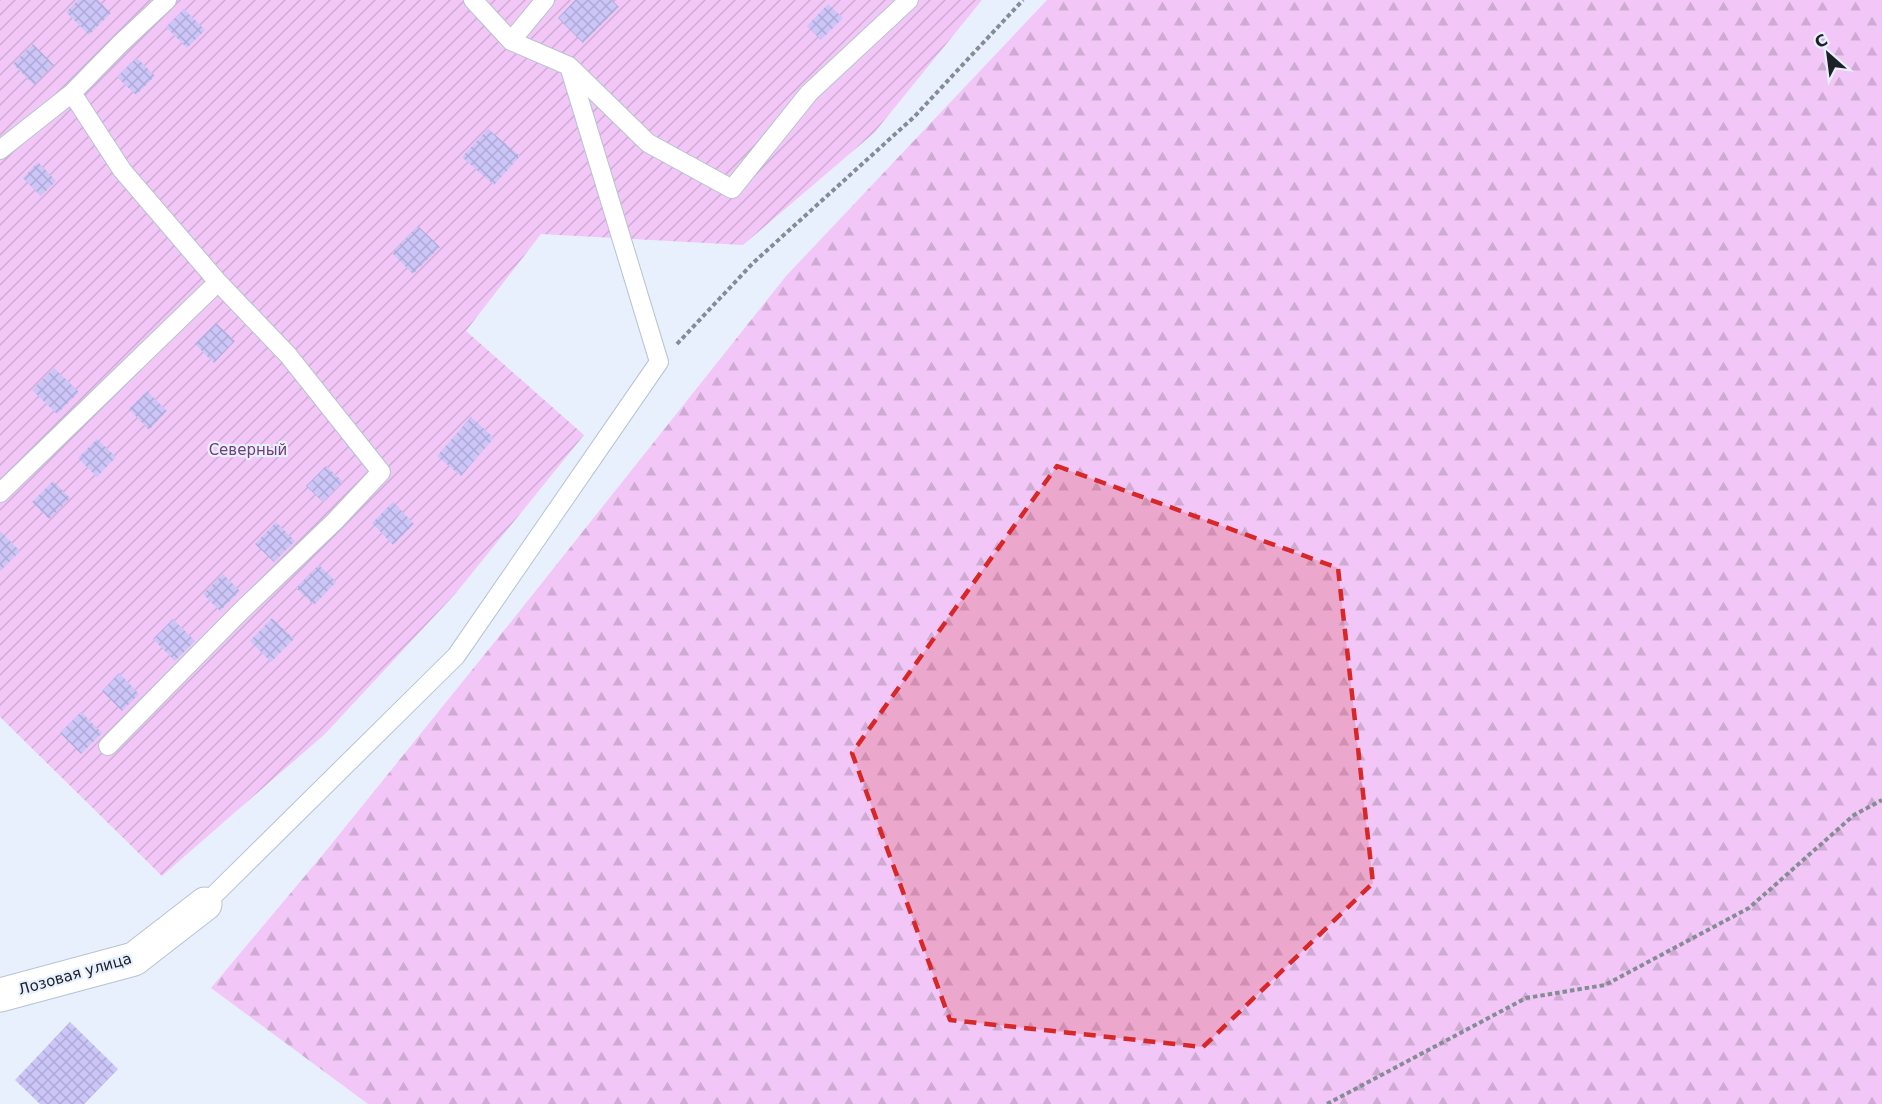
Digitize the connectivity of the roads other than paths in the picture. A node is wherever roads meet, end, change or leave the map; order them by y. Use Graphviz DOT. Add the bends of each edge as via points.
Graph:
graph roads {
  1 [pos="167,0"];
  2 [pos="473,0"];
  3 [pos="545,0"];
  4 [pos="909,0"];
  5 [pos="511,41"];
  6 [pos="569,66"];
  7 [pos="72,93"];
  8 [pos="0,150"];
  9 [pos="218,282"];
  10 [pos="0,493"];
  11 [pos="108,746"];
  12 [pos="206,904"];
  13 [pos="0,995"];
  1 -- 7 [label="lane"];
  2 -- 5 [label="lane"];
  3 -- 5 [label="lane"];
  4 -- 6 [label="lane" via="809,93 732,189 648,144"];
  5 -- 6 [label="lane"];
  6 -- 12 [label="lane" via="659,362 456,656"];
  7 -- 8 [label="lane"];
  7 -- 9 [label="lane" via="122,170"];
  9 -- 10 [label="lane"];
  9 -- 11 [label="lane" via="288,354 381,472"];
  12 -- 13 [label="street, Лозовая улица" via="134,959"];
}
